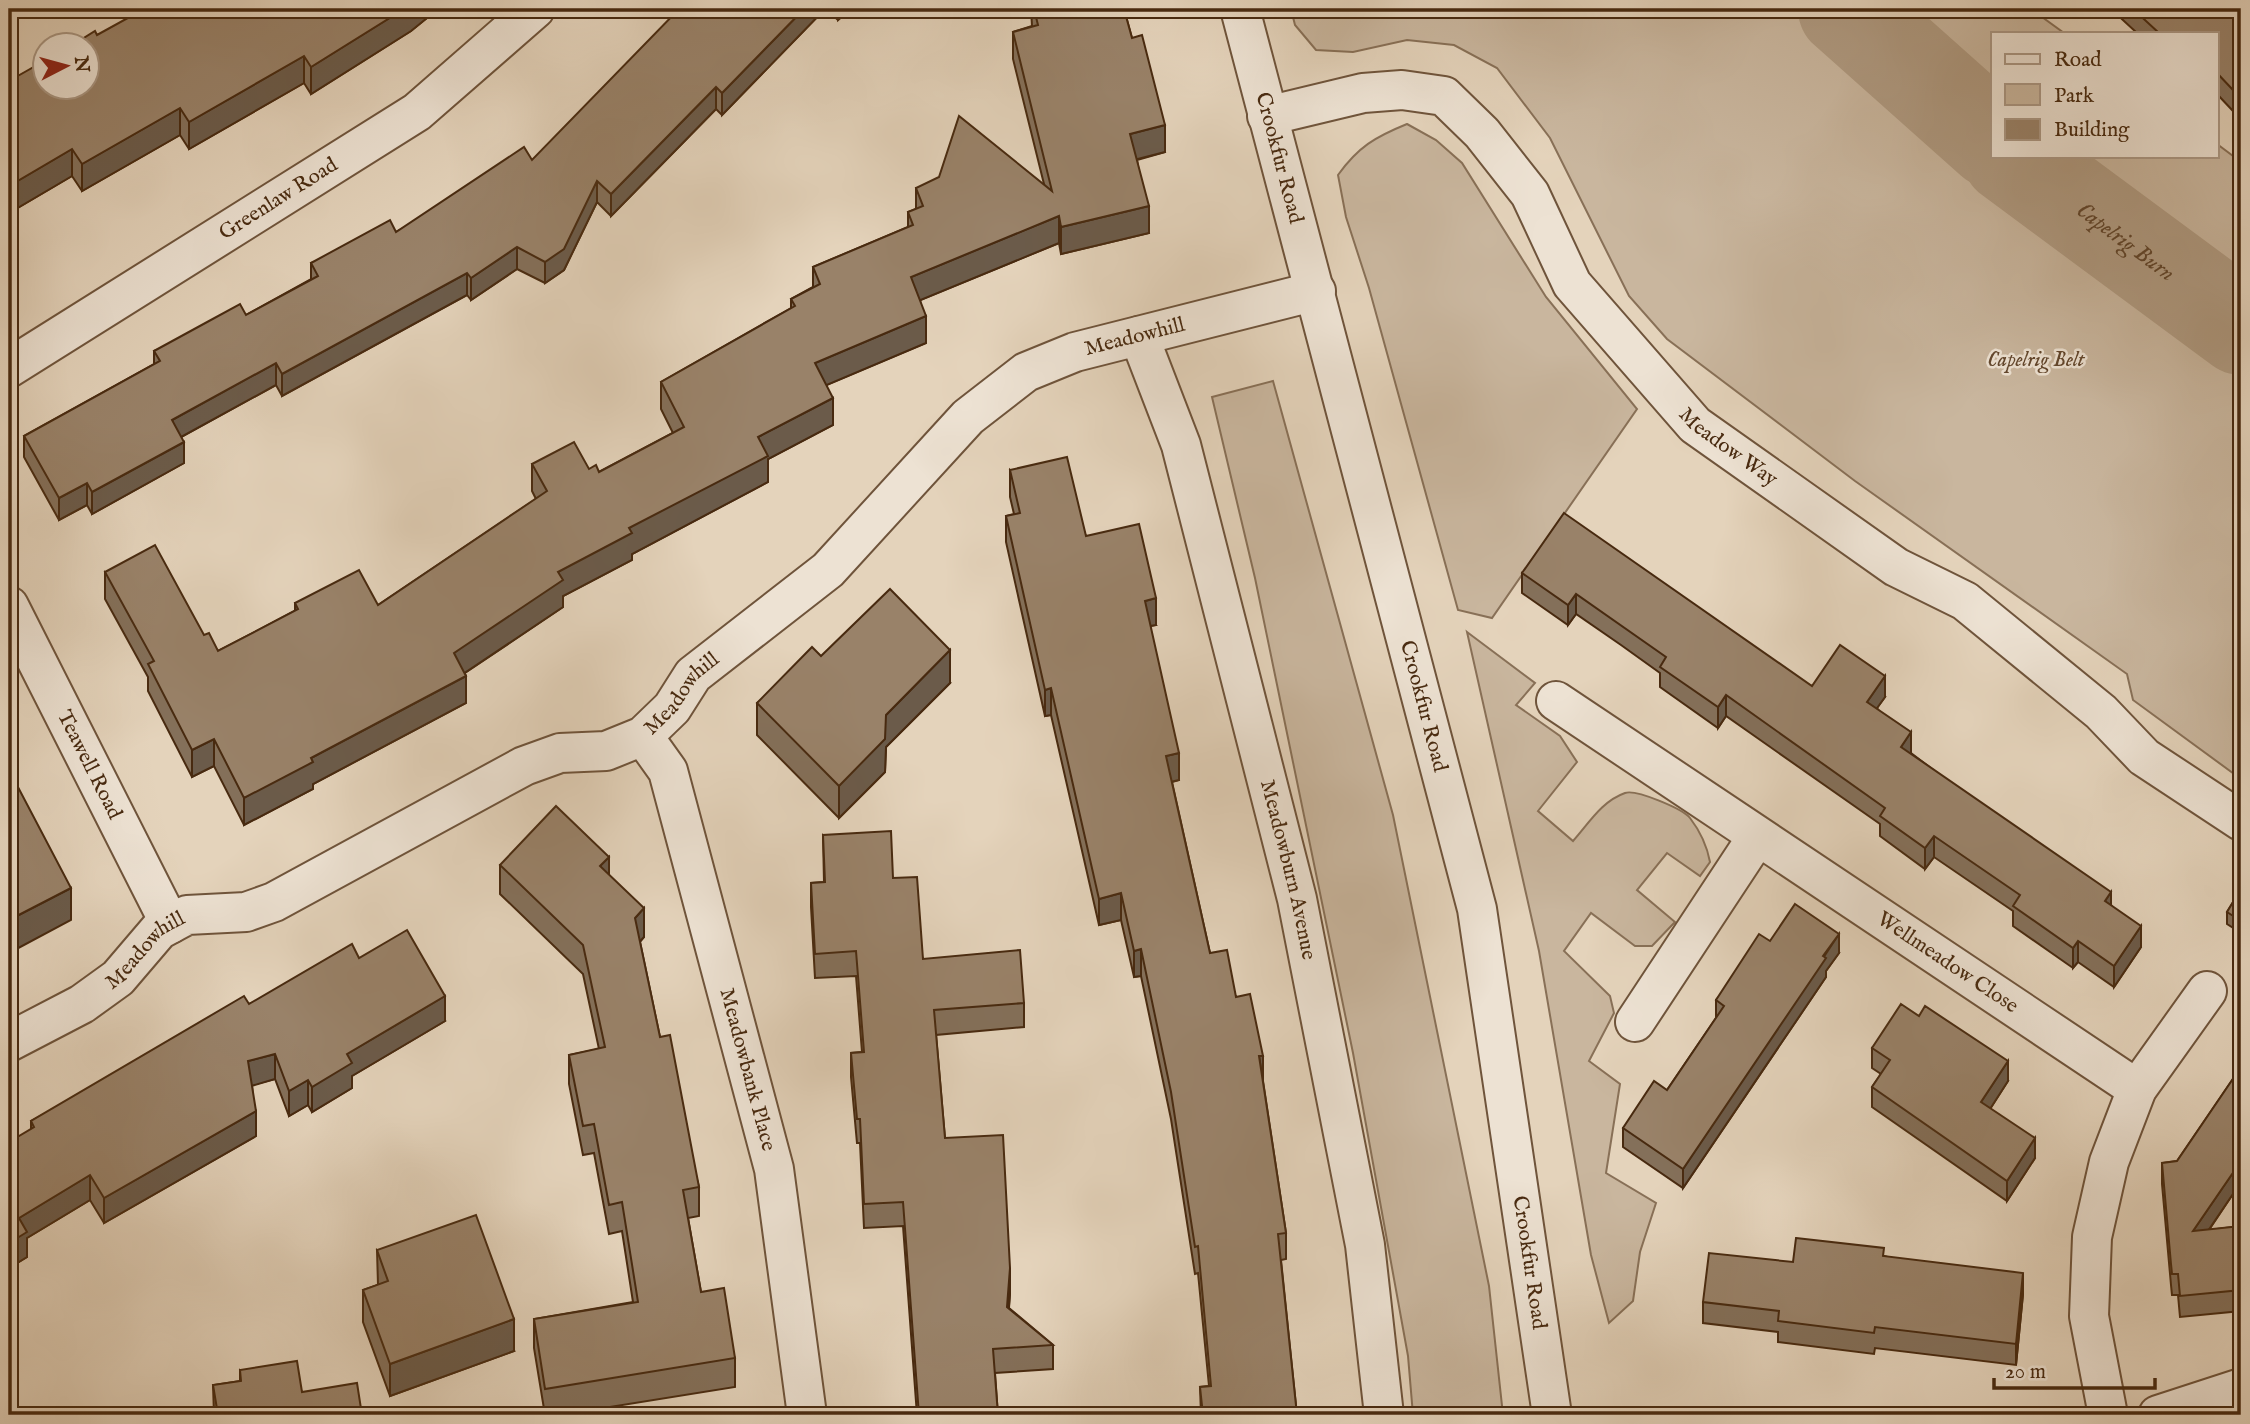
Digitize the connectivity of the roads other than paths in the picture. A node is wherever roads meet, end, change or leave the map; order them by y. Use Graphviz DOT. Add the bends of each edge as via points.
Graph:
graph roads {
  1 [pos="535,9"];
  2 [pos="1240,9"];
  3 [pos="1267,116"];
  4 [pos="1316,290"];
  5 [pos="1139,336"];
  6 [pos="9,368"];
  7 [pos="9,606"];
  8 [pos="1556,701"];
  9 [pos="643,736"];
  10 [pos="2241,821"];
  11 [pos="1757,837"];
  12 [pos="170,924"];
  13 [pos="2207,991"];
  14 [pos="1635,1022"];
  15 [pos="9,1042"];
  16 [pos="2137,1089"];
  17 [pos="2241,1388"];
  18 [pos="807,1415"];
  19 [pos="1384,1415"];
  20 [pos="1552,1415"];
  21 [pos="2108,1415"];
  22 [pos="2158,1415"];
  1 -- 6 [label="street, Greenlaw Road" via="417,111"];
  2 -- 3 [label="street, Crookfur Road"];
  3 -- 4 [label="street, Crookfur Road"];
  3 -- 10 [label="street, Meadow Way" via="1363,93 1402,90 1444,96 1482,133 1530,194 1572,284 1695,425 1896,567 1965,601 2101,712 2144,757"];
  4 -- 5 [label="street, Meadowhill"];
  4 -- 20 [label="street, Crookfur Road" via="1477,909"];
  5 -- 9 [label="street, Meadowhill" via="1075,352 1026,372 968,417 828,570 693,675 671,708"];
  5 -- 19 [label="street, Meadowburn Avenue" via="1181,445 1297,899 1365,1245"];
  7 -- 12 [label="street, Teawell Road"];
  8 -- 11 [label="street, Wellmeadow Close"];
  9 -- 12 [label="street, Meadowhill" via="606,751 560,753 524,766 274,902 246,912 187,915"];
  9 -- 18 [label="street, Meadowbank Place" via="668,771 774,1169"];
  11 -- 14 [label="street"];
  11 -- 16 [label="street, Wellmeadow Close"];
  12 -- 15 [label="street, Meadowhill" via="159,930 118,978 82,1004"];
  13 -- 16 [label="street"];
  16 -- 21 [label="street" via="2109,1162 2092,1237 2089,1316"];
  17 -- 22 [label="street"];
}
